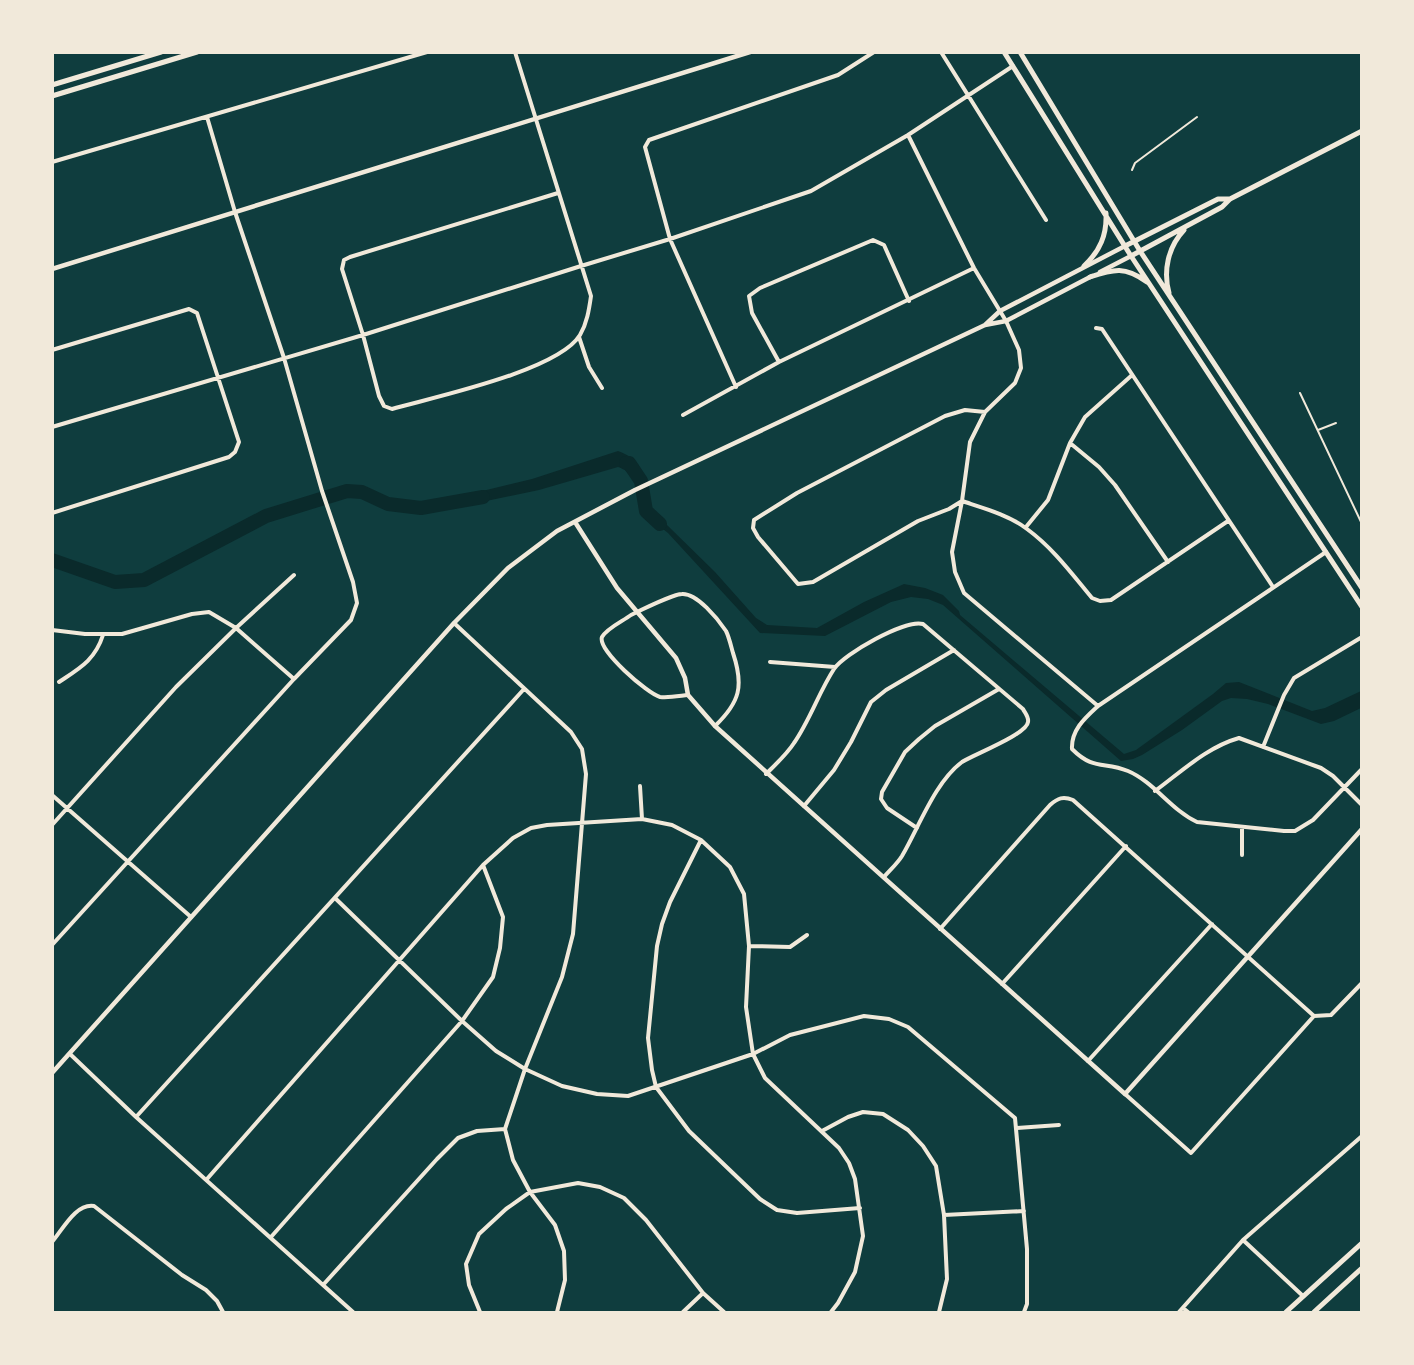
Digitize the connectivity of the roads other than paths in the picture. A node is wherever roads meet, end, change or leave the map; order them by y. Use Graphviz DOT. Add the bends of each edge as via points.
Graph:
graph roads {
  1 [pos="161,52"];
  2 [pos="197,52"];
  3 [pos="427,52"];
  4 [pos="515,52"];
  5 [pos="750,52"];
  6 [pos="874,52"];
  7 [pos="941,52"];
  8 [pos="1004,52"];
  9 [pos="1020,52"];
  10 [pos="1013,66"];
  11 [pos="52,85"];
  12 [pos="52,96"];
  13 [pos="968,96"];
  14 [pos="207,117"];
  15 [pos="1197,117"];
  16 [pos="535,118"];
  17 [pos="1362,131"];
  18 [pos="908,135"];
  19 [pos="52,162"];
  20 [pos="1132,170"];
  21 [pos="558,193"];
  22 [pos="1230,198"];
  23 [pos="235,212"];
  24 [pos="1105,212"];
  25 [pos="1046,220"];
  26 [pos="1188,225"];
  27 [pos="670,239"];
  28 [pos="1134,242"];
  29 [pos="1125,246"];
  30 [pos="1140,251"];
  31 [pos="1131,256"];
  32 [pos="581,266"];
  33 [pos="1084,266"];
  34 [pos="974,268"];
  35 [pos="52,269"];
  36 [pos="1090,277"];
  37 [pos="1150,284"];
  38 [pos="1170,298"];
  39 [pos="909,301"];
  40 [pos="1000,311"];
  41 [pos="1006,321"];
  42 [pos="985,326"];
  43 [pos="1096,328"];
  44 [pos="363,335"];
  45 [pos="579,337"];
  46 [pos="52,350"];
  47 [pos="284,358"];
  48 [pos="779,362"];
  49 [pos="1132,375"];
  50 [pos="218,379"];
  51 [pos="735,387"];
  52 [pos="602,388"];
  53 [pos="1300,393"];
  54 [pos="985,412"];
  55 [pos="683,415"];
  56 [pos="1336,423"];
  57 [pos="52,427"];
  58 [pos="1318,430"];
  59 [pos="1070,443"];
  60 [pos="962,501"];
  61 [pos="52,513"];
  62 [pos="1227,521"];
  63 [pos="575,522"];
  64 [pos="1362,524"];
  65 [pos="1026,527"];
  66 [pos="1326,552"];
  67 [pos="1168,562"];
  68 [pos="294,576"];
  69 [pos="1273,587"];
  70 [pos="1362,588"];
  71 [pos="1362,608"];
  72 [pos="637,612"];
  73 [pos="454,623"];
  74 [pos="236,628"];
  75 [pos="52,630"];
  76 [pos="103,635"];
  77 [pos="1362,638"];
  78 [pos="954,650"];
  79 [pos="770,662"];
  80 [pos="835,667"];
  81 [pos="294,679"];
  82 [pos="59,682"];
  83 [pos="524,689"];
  84 [pos="999,689"];
  85 [pos="688,695"];
  86 [pos="1098,706"];
  87 [pos="715,726"];
  88 [pos="1263,747"];
  89 [pos="1362,769"];
  90 [pos="766,774"];
  91 [pos="640,786"];
  92 [pos="1344,788"];
  93 [pos="1155,791"];
  94 [pos="52,795"];
  95 [pos="1362,805"];
  96 [pos="804,806"];
  97 [pos="67,808"];
  98 [pos="642,819"];
  99 [pos="584,822"];
  100 [pos="52,825"];
  101 [pos="1242,827"];
  102 [pos="917,828"];
  103 [pos="1362,829"];
  104 [pos="701,840"];
  105 [pos="1126,846"];
  106 [pos="1242,855"];
  107 [pos="128,860"];
  108 [pos="483,865"];
  109 [pos="884,877"];
  110 [pos="336,899"];
  111 [pos="191,917"];
  112 [pos="1212,924"];
  113 [pos="940,929"];
  114 [pos="807,935"];
  115 [pos="52,945"];
  116 [pos="749,946"];
  117 [pos="1248,956"];
  118 [pos="400,960"];
  119 [pos="1362,983"];
  120 [pos="1002,985"];
  121 [pos="1314,1016"];
  122 [pos="462,1021"];
  123 [pos="70,1054"];
  124 [pos="753,1054"];
  125 [pos="1088,1061"];
  126 [pos="525,1069"];
  127 [pos="52,1073"];
  128 [pos="656,1087"];
  129 [pos="1125,1094"];
  130 [pos="136,1117"];
  131 [pos="1059,1125"];
  132 [pos="1017,1128"];
  133 [pos="505,1129"];
  134 [pos="822,1131"];
  135 [pos="1362,1136"];
  136 [pos="207,1179"];
  137 [pos="530,1192"];
  138 [pos="860,1208"];
  139 [pos="1024,1210"];
  140 [pos="944,1215"];
  141 [pos="271,1237"];
  142 [pos="1243,1240"];
  143 [pos="52,1242"];
  144 [pos="1362,1243"];
  145 [pos="1362,1268"];
  146 [pos="323,1285"];
  147 [pos="703,1293"];
  148 [pos="1303,1296"];
  149 [pos="1183,1308"];
  150 [pos="223,1312"];
  151 [pos="354,1312"];
  152 [pos="480,1312"];
  153 [pos="557,1312"];
  154 [pos="683,1312"];
  155 [pos="724,1312"];
  156 [pos="831,1312"];
  157 [pos="939,1312"];
  158 [pos="1024,1312"];
  159 [pos="1179,1312"];
  160 [pos="1188,1312"];
  161 [pos="1286,1312"];
  162 [pos="1316,1312"];
  1 -- 11 [label="main road"];
  2 -- 12 [label="main road"];
  3 -- 14 [label="street"];
  4 -- 16 [label="street"];
  5 -- 16 [label="street"];
  6 -- 27 [label="street" via="838,75 649,140 645,147"];
  7 -- 13 [label="street"];
  8 -- 10 [label="main road"];
  9 -- 28 [label="main road"];
  10 -- 13 [label="street"];
  10 -- 24 [label="main road"];
  13 -- 18 [label="street"];
  13 -- 25 [label="street"];
  14 -- 19 [label="street"];
  14 -- 23 [label="street"];
  15 -- 20 [label="street" via="1135,163"];
  16 -- 21 [label="street"];
  16 -- 23 [label="street"];
  17 -- 22 [label="main road"];
  18 -- 27 [label="street" via="811,191"];
  18 -- 34 [label="street"];
  21 -- 32 [label="street"];
  21 -- 44 [label="street" via="344,260 342,269"];
  22 -- 26 [label="main road" via="1222,207"];
  22 -- 28 [label="main road" via="1218,199"];
  23 -- 35 [label="street"];
  23 -- 47 [label="street"];
  24 -- 29 [label="main road"];
  24 -- 33 [label="main road" via="1103,241"];
  26 -- 30 [label="main road"];
  26 -- 38 [label="main road" via="1174,243 1167,264"];
  27 -- 32 [label="street"];
  27 -- 51 [label="street"];
  28 -- 29 [label="main road"];
  28 -- 30 [label="main road"];
  29 -- 31 [label="main road"];
  29 -- 33 [label="street"];
  30 -- 31 [label="main road"];
  30 -- 38 [label="main road"];
  31 -- 36 [label="street"];
  31 -- 37 [label="main road"];
  32 -- 44 [label="street"];
  32 -- 45 [label="street" via="591,296 588,317"];
  33 -- 40 [label="street"];
  34 -- 39 [label="street"];
  34 -- 40 [label="street"];
  36 -- 37 [label="main road" via="1108,271 1127,271"];
  36 -- 41 [label="street"];
  37 -- 66 [label="main road"];
  38 -- 70 [label="main road"];
  39 -- 48 [label="street"];
  39 -- 48 [label="street" via="884,245 873,240 760,288 749,296 752,313"];
  40 -- 41 [label="street"];
  40 -- 42 [label="street"];
  41 -- 42 [label="street"];
  41 -- 54 [label="street" via="1019,350 1021,368 1016,383"];
  42 -- 63 [label="street"];
  43 -- 49 [label="street" via="1102,329"];
  44 -- 45 [label="street" via="379,396 384,406 392,409 529,370"];
  44 -- 47 [label="street"];
  45 -- 52 [label="street" via="589,367"];
  46 -- 50 [label="street" via="189,309 197,313"];
  47 -- 50 [label="street"];
  47 -- 81 [label="street" via="357,603 351,620"];
  48 -- 51 [label="street"];
  49 -- 59 [label="street" via="1085,417"];
  49 -- 62 [label="street"];
  50 -- 57 [label="street"];
  50 -- 61 [label="street" via="239,442 229,457"];
  51 -- 55 [label="street"];
  53 -- 58 [label="street"];
  54 -- 60 [label="street" via="970,442"];
  54 -- 60 [label="street" via="965,410 945,416 788,498 754,520 753,528 798,584 804,585"];
  56 -- 58 [label="street"];
  58 -- 64 [label="street"];
  59 -- 65 [label="street" via="1048,500"];
  59 -- 67 [label="street" via="1115,485"];
  60 -- 65 [label="street"];
  60 -- 86 [label="street" via="952,552 964,593"];
  62 -- 67 [label="street"];
  62 -- 69 [label="street"];
  63 -- 72 [label="street"];
  63 -- 73 [label="street" via="542,540 508,568"];
  65 -- 67 [label="street" via="1100,602 1111,600"];
  66 -- 69 [label="street"];
  66 -- 71 [label="main road"];
  68 -- 74 [label="street"];
  69 -- 86 [label="street"];
  72 -- 85 [label="street" via="676,658"];
  72 -- 85 [label="street" via="603,636 605,650 646,689 660,697"];
  72 -- 87 [label="street" via="682,594 694,597 726,632 738,668 739,692 730,711"];
  73 -- 83 [label="street"];
  73 -- 111 [label="street"];
  74 -- 76 [label="street" via="209,612"];
  74 -- 81 [label="street"];
  74 -- 97 [label="street" via="176,687"];
  75 -- 76 [label="street"];
  76 -- 82 [label="street" via="98,650"];
  77 -- 88 [label="street" via="1294,678"];
  78 -- 80 [label="street" via="923,624 914,623 862,647"];
  78 -- 84 [label="street"];
  78 -- 96 [label="street" via="871,702 834,770"];
  79 -- 80 [label="street"];
  80 -- 90 [label="street" via="793,745"];
  81 -- 107 [label="street"];
  83 -- 99 [label="street" via="572,732 582,749 586,774"];
  83 -- 110 [label="street"];
  84 -- 102 [label="street" via="1027,716 1029,723 1020,733 982,751 949,775"];
  84 -- 102 [label="street" via="935,726 905,752 881,799 887,808"];
  85 -- 87 [label="street"];
  86 -- 93 [label="street" via="1077,728 1072,749 1083,760 1127,771"];
  87 -- 90 [label="street"];
  88 -- 92 [label="street" via="1321,768"];
  88 -- 93 [label="street" via="1239,738 1227,741"];
  89 -- 92 [label="street"];
  90 -- 96 [label="street"];
  91 -- 98 [label="street"];
  92 -- 95 [label="street"];
  92 -- 101 [label="street" via="1313,820 1295,831"];
  93 -- 101 [label="street" via="1197,822"];
  94 -- 97 [label="street"];
  96 -- 109 [label="street"];
  97 -- 100 [label="street"];
  97 -- 107 [label="street"];
  98 -- 99 [label="street"];
  98 -- 104 [label="street" via="672,825"];
  99 -- 108 [label="street" via="531,828 513,838"];
  99 -- 126 [label="street" via="573,934 562,977"];
  101 -- 106 [label="street"];
  102 -- 109 [label="street" via="901,858"];
  103 -- 117 [label="street"];
  104 -- 116 [label="street" via="730,867 744,894"];
  104 -- 128 [label="street" via="670,902 657,946 648,1038"];
  105 -- 112 [label="street"];
  105 -- 113 [label="street" via="1073,800 1061,797"];
  105 -- 120 [label="street"];
  107 -- 111 [label="street"];
  107 -- 115 [label="street"];
  108 -- 118 [label="street"];
  108 -- 122 [label="street" via="503,918 500,948 493,977"];
  109 -- 113 [label="street"];
  110 -- 118 [label="street"];
  110 -- 130 [label="street"];
  111 -- 123 [label="street"];
  112 -- 117 [label="street"];
  112 -- 125 [label="street"];
  113 -- 120 [label="street"];
  114 -- 116 [label="street" via="790,947"];
  116 -- 124 [label="street" via="746,1007"];
  117 -- 121 [label="street"];
  117 -- 129 [label="street"];
  118 -- 122 [label="street"];
  118 -- 136 [label="street"];
  119 -- 121 [label="street" via="1332,1015"];
  120 -- 125 [label="street"];
  121 -- 129 [label="street" via="1191,1153"];
  122 -- 126 [label="street" via="496,1051"];
  122 -- 141 [label="street"];
  123 -- 127 [label="street"];
  123 -- 130 [label="street"];
  124 -- 128 [label="street"];
  124 -- 132 [label="street" via="790,1035 864,1016 889,1019 908,1027 1015,1118"];
  124 -- 134 [label="street" via="765,1078"];
  125 -- 129 [label="street"];
  126 -- 128 [label="street" via="562,1086 597,1094 628,1096"];
  126 -- 133 [label="street"];
  128 -- 138 [label="street" via="689,1131 760,1199 777,1210 797,1213"];
  130 -- 136 [label="street"];
  131 -- 132 [label="street"];
  132 -- 139 [label="street"];
  133 -- 137 [label="street" via="513,1160"];
  133 -- 146 [label="street" via="477,1131 458,1138"];
  134 -- 138 [label="street" via="849,1163"];
  134 -- 140 [label="street" via="864,1112 883,1114 908,1131 936,1166"];
  135 -- 142 [label="street"];
  136 -- 141 [label="street"];
  137 -- 147 [label="street" via="578,1183 600,1187 624,1198"];
  137 -- 152 [label="street" via="479,1234 466,1264"];
  137 -- 153 [label="street" via="555,1226 564,1251 566,1280"];
  138 -- 156 [label="street" via="863,1236 855,1272"];
  139 -- 140 [label="street"];
  139 -- 158 [label="street"];
  140 -- 157 [label="street" via="947,1279"];
  141 -- 146 [label="street"];
  142 -- 148 [label="street"];
  142 -- 149 [label="street"];
  143 -- 150 [label="street" via="80,1208 94,1206 206,1290"];
  144 -- 148 [label="main road"];
  145 -- 162 [label="main road"];
  146 -- 151 [label="street"];
  147 -- 154 [label="street"];
  147 -- 155 [label="street"];
  148 -- 161 [label="main road"];
  149 -- 159 [label="street"];
  149 -- 160 [label="street"];
}
